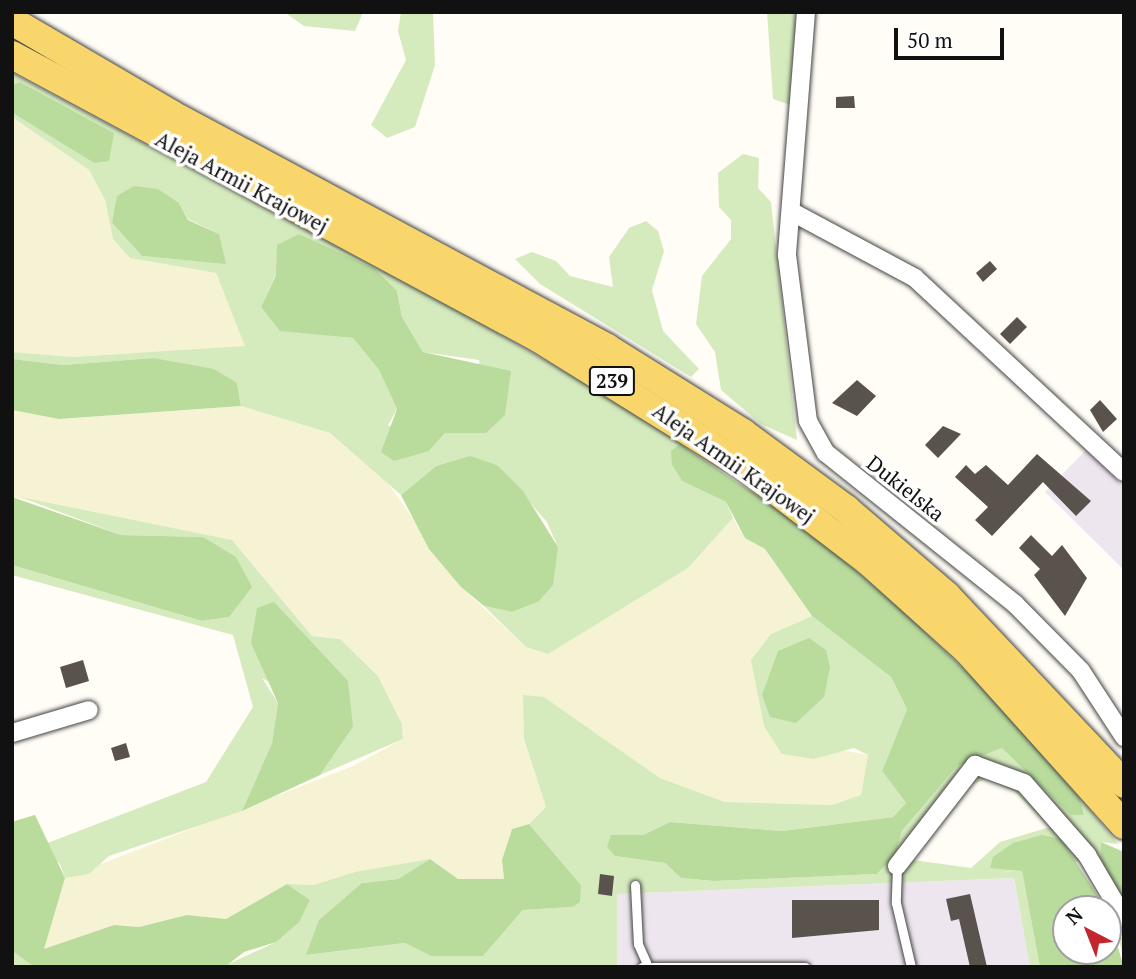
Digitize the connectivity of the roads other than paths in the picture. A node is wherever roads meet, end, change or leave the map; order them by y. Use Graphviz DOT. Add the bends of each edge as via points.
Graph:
graph roads {
  1 [pos="806,12"];
  2 [pos="12,21"];
  3 [pos="12,55"];
  4 [pos="794,214"];
  5 [pos="825,453"];
  6 [pos="1123,470"];
  7 [pos="806,478"];
  8 [pos="89,710"];
  9 [pos="12,733"];
  10 [pos="1124,737"];
  11 [pos="1124,784"];
  12 [pos="1124,825"];
  13 [pos="897,866"];
  14 [pos="635,885"];
  15 [pos="1124,918"];
  16 [pos="644,965"];
  17 [pos="805,967"];
  18 [pos="911,967"];
  1 -- 4 [label="street, Dukielska"];
  2 -- 7 [label="main road, Aleja Armii Krajowej / 239" via="171,114 607,348"];
  3 -- 12 [label="main road, Aleja Armii Krajowej / 239" via="540,339 741,464 868,561 967,649"];
  4 -- 5 [label="street, Dukielska" via="787,255 801,386 808,421"];
  4 -- 6 [label="street" via="915,278"];
  5 -- 7 [label="street"];
  5 -- 10 [label="street, Dukielska" via="1015,604 1081,671"];
  7 -- 11 [label="main road, Aleja Armii Krajowej / 239" via="981,627"];
  8 -- 9 [label="street"];
  13 -- 15 [label="street" via="975,765 1024,783 1087,855"];
  13 -- 18 [label="lane" via="896,903"];
  14 -- 16 [label="lane" via="638,944"];
  16 -- 17 [label="lane"];
}
